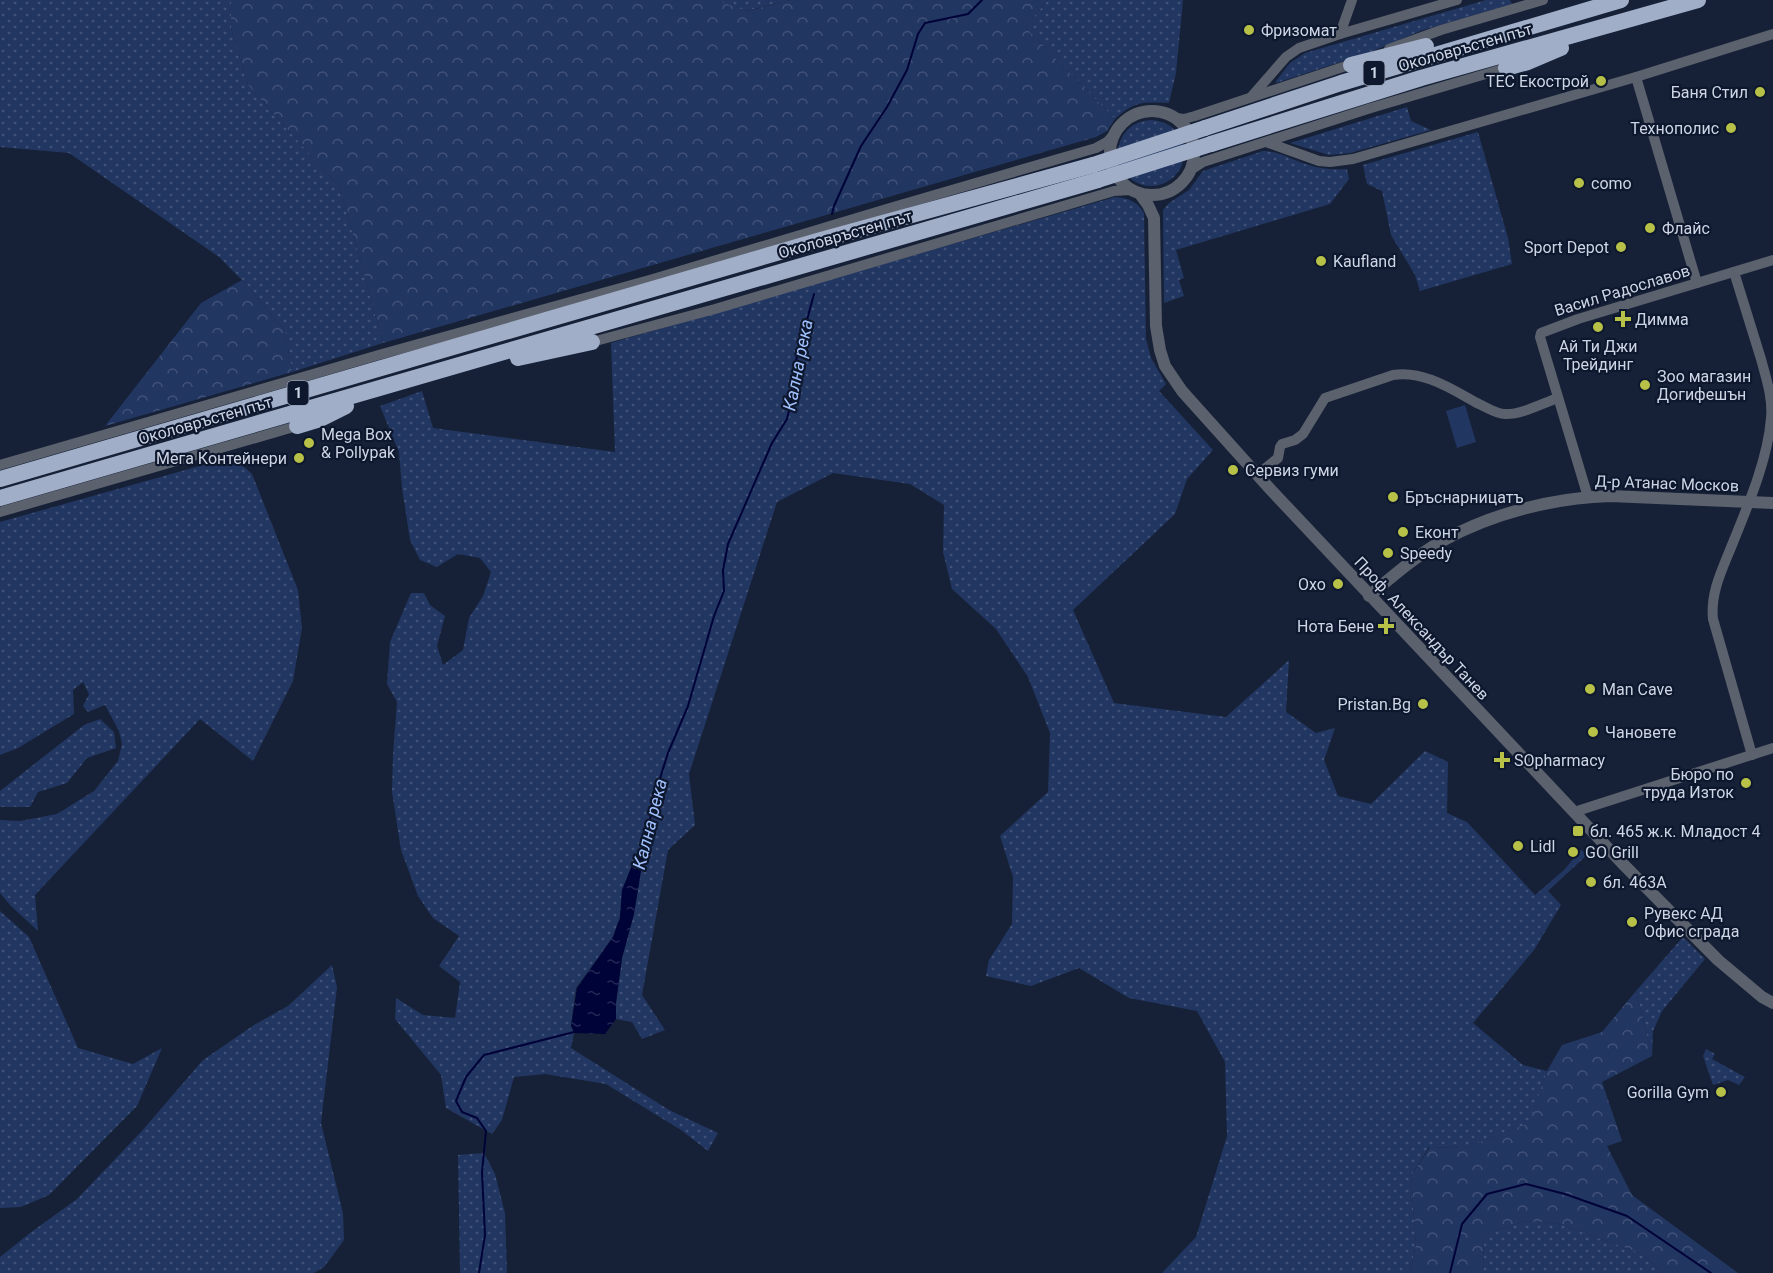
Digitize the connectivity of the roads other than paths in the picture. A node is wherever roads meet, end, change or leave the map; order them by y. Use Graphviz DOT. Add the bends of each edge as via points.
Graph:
graph roads {
  1 [pos="1352,0"];
  2 [pos="1457,0"];
  3 [pos="1543,0"];
  4 [pos="1621,0"];
  5 [pos="1698,0"];
  6 [pos="1626,20"];
  7 [pos="1545,23"];
  8 [pos="1340,34"];
  9 [pos="1773,34"];
  10 [pos="1351,65"];
  11 [pos="1506,68"];
  12 [pos="1636,77"];
  13 [pos="1250,98"];
  14 [pos="1176,118"];
  15 [pos="1116,132"];
  16 [pos="1208,136"];
  17 [pos="1266,142"];
  18 [pos="1192,169"];
  19 [pos="1095,172"];
  20 [pos="1136,192"];
  21 [pos="1166,194"];
  22 [pos="1154,218"];
  23 [pos="1773,260"];
  24 [pos="722,269"];
  25 [pos="679,272"];
  26 [pos="1734,272"];
  27 [pos="1697,283"];
  28 [pos="614,290"];
  29 [pos="572,313"];
  30 [pos="592,342"];
  31 [pos="454,367"];
  32 [pos="388,386"];
  33 [pos="1558,399"];
  34 [pos="297,426"];
  35 [pos="0,465"];
  36 [pos="1257,476"];
  37 [pos="0,478"];
  38 [pos="1588,497"];
  39 [pos="0,498"];
  40 [pos="1749,502"];
  41 [pos="1773,502"];
  42 [pos="0,512"];
  43 [pos="1369,596"];
  44 [pos="1773,748"];
  45 [pos="1752,755"];
  46 [pos="1574,812"];
  47 [pos="1773,1004"];
  1 -- 8 [label="street"];
  2 -- 8 [label="street"];
  3 -- 10 [label="street" via="1424,35"];
  4 -- 7 [label="highway, Околовръстен път / 1"];
  5 -- 6 [label="highway, Околовръстен път / 1"];
  6 -- 11 [label="highway"];
  6 -- 16 [label="highway, Околовръстен път / 1"];
  7 -- 10 [label="highway"];
  7 -- 16 [label="highway, Околовръстен път / 1" via="1341,83"];
  8 -- 13 [label="street" via="1299,48 1286,57"];
  9 -- 12 [label="street"];
  10 -- 13 [label="street"];
  11 -- 17 [label="street"];
  12 -- 17 [label="street" via="1342,161 1319,161"];
  12 -- 27 [label="street"];
  13 -- 14 [label="street" via="1184,119"];
  14 -- 15 [label="street" via="1147,111 1126,120"];
  14 -- 18 [label="street" via="1193,141"];
  15 -- 20 [label="street" via="1110,159 1117,177"];
  15 -- 25 [label="street, Околовръстен път" via="1096,148"];
  16 -- 19 [label="highway, Околовръстен път / 1, bridge"];
  17 -- 18 [label="street"];
  18 -- 21 [label="street" via="1179,186"];
  19 -- 24 [label="highway, Околовръстен път / 1"];
  19 -- 31 [label="highway, Околовръстен път / 1"];
  20 -- 21 [label="street"];
  20 -- 22 [label="street, Проф. Александър Танев"];
  20 -- 30 [label="street" via="1114,190"];
  21 -- 22 [label="street, Проф. Александър Танев"];
  22 -- 36 [label="street, Проф. Александър Танев" via="1156,326 1165,366"];
  23 -- 26 [label="street, Васил Радославов"];
  24 -- 25 [label="highway"];
  24 -- 29 [label="highway, Околовръстен път / 1"];
  25 -- 28 [label="street, Околовръстен път"];
  26 -- 27 [label="street, Васил Радославов"];
  26 -- 40 [label="street" via="1771,403 1767,440"];
  27 -- 33 [label="street, Васил Радославов" via="1540,333"];
  28 -- 29 [label="highway"];
  28 -- 35 [label="street, Околовръстен път"];
  29 -- 37 [label="highway, Околовръстен път / 1"];
  30 -- 31 [label="highway" via="496,363"];
  31 -- 32 [label="highway, Околовръстен път / 1"];
  32 -- 34 [label="highway"];
  32 -- 39 [label="highway, Околовръстен път / 1"];
  33 -- 36 [label="street" via="1513,414 1498,413 1419,375 1393,375 1325,398 1303,434 1282,444 1278,458"];
  33 -- 38 [label="street, Васил Радославов"];
  34 -- 42 [label="street, Околовръстен път"];
  36 -- 43 [label="street, Проф. Александър Танев"];
  38 -- 40 [label="street, Д-р Атанас Москов"];
  38 -- 43 [label="street, Д-р Атанас Москов" via="1531,507 1467,528 1422,554"];
  40 -- 41 [label="street, Д-р Атанас Москов"];
  40 -- 45 [label="street" via="1720,574 1712,609"];
  43 -- 46 [label="street, Проф. Александър Танев"];
  44 -- 45 [label="street"];
  45 -- 46 [label="street"];
  46 -- 47 [label="street, Проф. Александър Танев" via="1718,960"];
}
